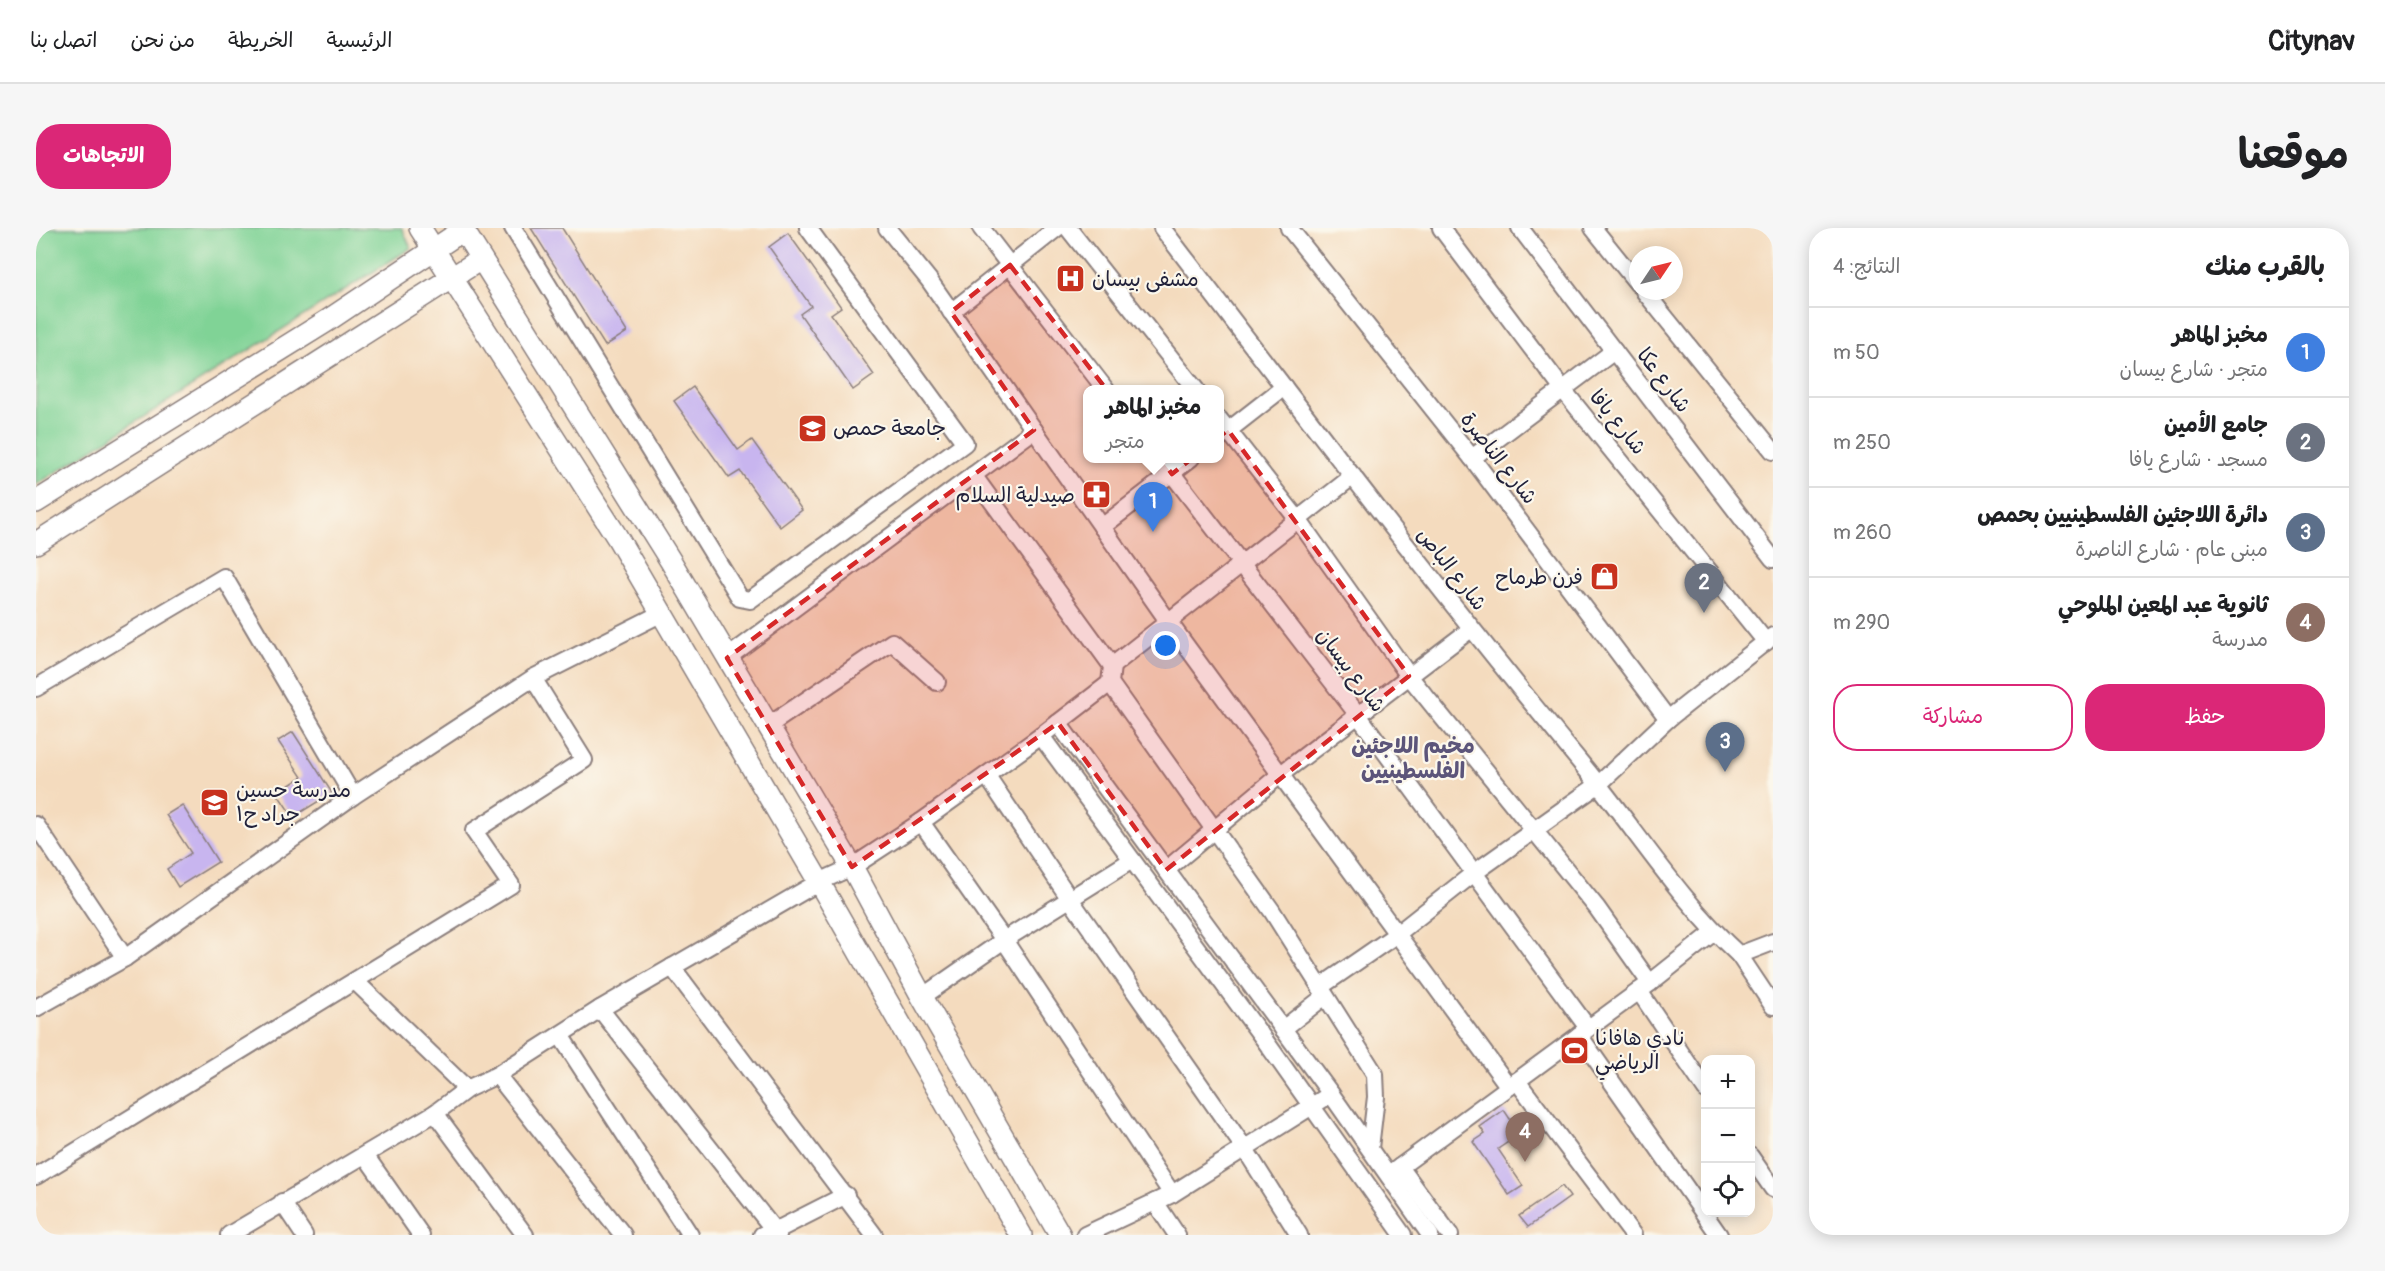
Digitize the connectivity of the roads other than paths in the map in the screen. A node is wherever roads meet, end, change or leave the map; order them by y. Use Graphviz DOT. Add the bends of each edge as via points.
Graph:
graph roads {
  1 [pos="420,228"];
  2 [pos="513,228"];
  3 [pos="808,228"];
  4 [pos="887,228"];
  5 [pos="981,228"];
  6 [pos="1057,228"];
  7 [pos="1068,228"];
  8 [pos="1162,228"];
  9 [pos="1289,228"];
  10 [pos="1441,228"];
  11 [pos="1520,228"];
  12 [pos="1593,228"];
  13 [pos="462,229"];
  14 [pos="433,251"];
  15 [pos="481,260"];
  16 [pos="1010,265"];
  17 [pos="1629,273"];
  18 [pos="452,279"];
  19 [pos="1651,300"];
  20 [pos="951,312"];
  21 [pos="1614,351"];
  22 [pos="1102,385"];
  23 [pos="1192,385"];
  24 [pos="1284,387"];
  25 [pos="1564,391"];
  26 [pos="1224,428"];
  27 [pos="1034,430"];
  28 [pos="1224,431"];
  29 [pos="1773,451"];
  30 [pos="1472,458"];
  31 [pos="1163,463"];
  32 [pos="1186,463"];
  33 [pos="1172,474"];
  34 [pos="973,475"];
  35 [pos="1353,476"];
  36 [pos="36,502"];
  37 [pos="1299,521"];
  38 [pos="1102,527"];
  39 [pos="36,543"];
  40 [pos="1773,559"];
  41 [pos="1242,565"];
  42 [pos="662,613"];
  43 [pos="1168,621"];
  44 [pos="1471,629"];
  45 [pos="1769,639"];
  46 [pos="727,658"];
  47 [pos="1112,666"];
  48 [pos="1409,676"];
  49 [pos="533,678"];
  50 [pos="937,682"];
  51 [pos="1110,683"];
  52 [pos="36,688"];
  53 [pos="1358,715"];
  54 [pos="1668,719"];
  55 [pos="1058,723"];
  56 [pos="768,726"];
  57 [pos="1041,736"];
  58 [pos="1281,774"];
  59 [pos="987,776"];
  60 [pos="1599,784"];
  61 [pos="353,796"];
  62 [pos="921,822"];
  63 [pos="36,825"];
  64 [pos="1535,829"];
  65 [pos="1214,831"];
  66 [pos="1132,860"];
  67 [pos="852,867"];
  68 [pos="1166,870"];
  69 [pos="1474,873"];
  70 [pos="819,882"];
  71 [pos="1070,899"];
  72 [pos="1714,932"];
  73 [pos="1397,934"];
  74 [pos="1004,940"];
  75 [pos="1773,942"];
  76 [pos="1739,955"];
  77 [pos="125,958"];
  78 [pos="672,967"];
  79 [pos="355,981"];
  80 [pos="1644,987"];
  81 [pos="1323,991"];
  82 [pos="922,997"];
  83 [pos="1773,1006"];
  84 [pos="36,1008"];
  85 [pos="600,1009"];
  86 [pos="1283,1029"];
  87 [pos="1583,1032"];
  88 [pos="560,1035"];
  89 [pos="498,1075"];
  90 [pos="1701,1082"];
  91 [pos="1513,1084"];
  92 [pos="467,1089"];
  93 [pos="1331,1094"];
  94 [pos="1311,1107"];
  95 [pos="435,1113"];
  96 [pos="1370,1148"];
  97 [pos="1245,1149"];
  98 [pos="365,1155"];
  99 [pos="1755,1163"];
  100 [pos="1395,1171"];
  101 [pos="36,1176"];
  102 [pos="1773,1189"];
  103 [pos="1172,1194"];
  104 [pos="846,1195"];
  105 [pos="282,1202"];
  106 [pos="1155,1203"];
  107 [pos="772,1234"];
  108 [pos="230,1235"];
  109 [pos="304,1235"];
  110 [pos="421,1235"];
  111 [pos="525,1235"];
  112 [pos="623,1235"];
  113 [pos="690,1235"];
  114 [pos="874,1235"];
  115 [pos="1022,1235"];
  116 [pos="1059,1235"];
  117 [pos="1085,1235"];
  118 [pos="1177,1235"];
  119 [pos="1299,1235"];
  120 [pos="1403,1235"];
  121 [pos="1430,1235"];
  122 [pos="1450,1235"];
  123 [pos="1633,1235"];
  124 [pos="1719,1235"];
  1 -- 14 [label="main road"];
  2 -- 3 [label="street" via="740,598 750,600 965,444"];
  4 -- 20 [label="street"];
  5 -- 16 [label="street"];
  6 -- 16 [label="street"];
  7 -- 23 [label="street"];
  8 -- 24 [label="street, شارع الباص"];
  9 -- 30 [label="street, شارع الناصرة"];
  10 -- 25 [label="street, شارع يافا"];
  11 -- 21 [label="street, شارع عكا"];
  12 -- 17 [label="street"];
  13 -- 14 [label="main road"];
  13 -- 15 [label="main road"];
  14 -- 18 [label="main road"];
  14 -- 36 [label="main road"];
  15 -- 18 [label="main road"];
  15 -- 46 [label="main road"];
  16 -- 20 [label="street"];
  16 -- 22 [label="street"];
  18 -- 39 [label="main road"];
  18 -- 42 [label="main road" via="564,451"];
  19 -- 29 [label="street"];
  20 -- 27 [label="street"];
  21 -- 25 [label="street"];
  21 -- 40 [label="street, شارع عكا"];
  24 -- 26 [label="street"];
  24 -- 35 [label="street, شارع الباص"];
  25 -- 30 [label="street"];
  25 -- 45 [label="street, شارع يافا"];
  27 -- 34 [label="street"];
  27 -- 38 [label="street"];
  28 -- 37 [label="street"];
  30 -- 54 [label="street, شارع الناصرة"];
  31 -- 33 [label="street, شارع بيسان"];
  32 -- 33 [label="street"];
  33 -- 38 [label="street"];
  33 -- 41 [label="street, شارع بيسان"];
  34 -- 46 [label="street"];
  34 -- 47 [label="street"];
  35 -- 37 [label="street"];
  35 -- 44 [label="street, شارع الباص"];
  37 -- 41 [label="street"];
  37 -- 48 [label="street"];
  38 -- 43 [label="street"];
  41 -- 43 [label="street"];
  41 -- 53 [label="street, شارع بيسان"];
  42 -- 49 [label="street"];
  42 -- 70 [label="main road"];
  43 -- 47 [label="street"];
  43 -- 58 [label="street"];
  44 -- 48 [label="street"];
  44 -- 60 [label="street, شارع الباص"];
  45 -- 54 [label="street"];
  46 -- 56 [label="main road"];
  47 -- 51 [label="street"];
  48 -- 53 [label="street"];
  48 -- 64 [label="street"];
  49 -- 61 [label="street"];
  49 -- 79 [label="street" via="584,760 474,831 511,885"];
  50 -- 56 [label="street" via="892,642"];
  51 -- 55 [label="street"];
  51 -- 65 [label="street"];
  52 -- 61 [label="street" via="224,578"];
  53 -- 58 [label="street"];
  53 -- 69 [label="street, شارع بيسان"];
  54 -- 60 [label="street"];
  55 -- 57 [label="street"];
  55 -- 68 [label="street"];
  56 -- 67 [label="main road"];
  57 -- 59 [label="street"];
  57 -- 66 [label="street"];
  58 -- 65 [label="street"];
  58 -- 73 [label="street"];
  59 -- 62 [label="street"];
  59 -- 71 [label="street"];
  60 -- 64 [label="street"];
  60 -- 72 [label="street, شارع الباص"];
  61 -- 77 [label="street"];
  62 -- 67 [label="street"];
  62 -- 74 [label="street"];
  63 -- 77 [label="street"];
  64 -- 69 [label="street"];
  64 -- 80 [label="street" via="1597,908"];
  65 -- 68 [label="street"];
  65 -- 81 [label="street"];
  66 -- 71 [label="street"];
  66 -- 94 [label="street"];
  67 -- 70 [label="street"];
  67 -- 82 [label="main road"];
  68 -- 86 [label="street"];
  69 -- 73 [label="street"];
  69 -- 87 [label="street, شارع بيسان"];
  70 -- 78 [label="street"];
  70 -- 115 [label="main road"];
  71 -- 74 [label="street"];
  71 -- 97 [label="street"];
  72 -- 76 [label="street, شارع الباص"];
  72 -- 80 [label="street"];
  73 -- 81 [label="street"];
  73 -- 91 [label="street"];
  74 -- 82 [label="street"];
  74 -- 103 [label="street"];
  75 -- 76 [label="street"];
  76 -- 83 [label="street, شارع الباص"];
  77 -- 84 [label="street"];
  78 -- 85 [label="street"];
  78 -- 104 [label="street"];
  79 -- 92 [label="street"];
  79 -- 101 [label="street"];
  80 -- 87 [label="street"];
  80 -- 90 [label="street"];
  81 -- 86 [label="street"];
  81 -- 96 [label="street" via="1375,1074"];
  82 -- 116 [label="main road"];
  85 -- 88 [label="street"];
  85 -- 107 [label="street"];
  86 -- 93 [label="street"];
  87 -- 91 [label="street"];
  87 -- 124 [label="street, شارع بيسان"];
  88 -- 89 [label="street"];
  88 -- 113 [label="street"];
  89 -- 92 [label="street"];
  89 -- 112 [label="street"];
  91 -- 100 [label="street"];
  91 -- 123 [label="street"];
  92 -- 95 [label="street"];
  93 -- 94 [label="street"];
  93 -- 96 [label="street"];
  94 -- 97 [label="street"];
  94 -- 120 [label="street"];
  95 -- 98 [label="street"];
  95 -- 111 [label="street"];
  96 -- 100 [label="street"];
  97 -- 103 [label="street"];
  97 -- 119 [label="street"];
  98 -- 105 [label="street"];
  98 -- 110 [label="street"];
  99 -- 102 [label="street"];
  100 -- 121 [label="street"];
  100 -- 122 [label="street"];
  103 -- 106 [label="street"];
  104 -- 107 [label="street"];
  104 -- 114 [label="street"];
  105 -- 108 [label="street"];
  105 -- 109 [label="street"];
  106 -- 117 [label="street"];
  106 -- 118 [label="street"];
}
